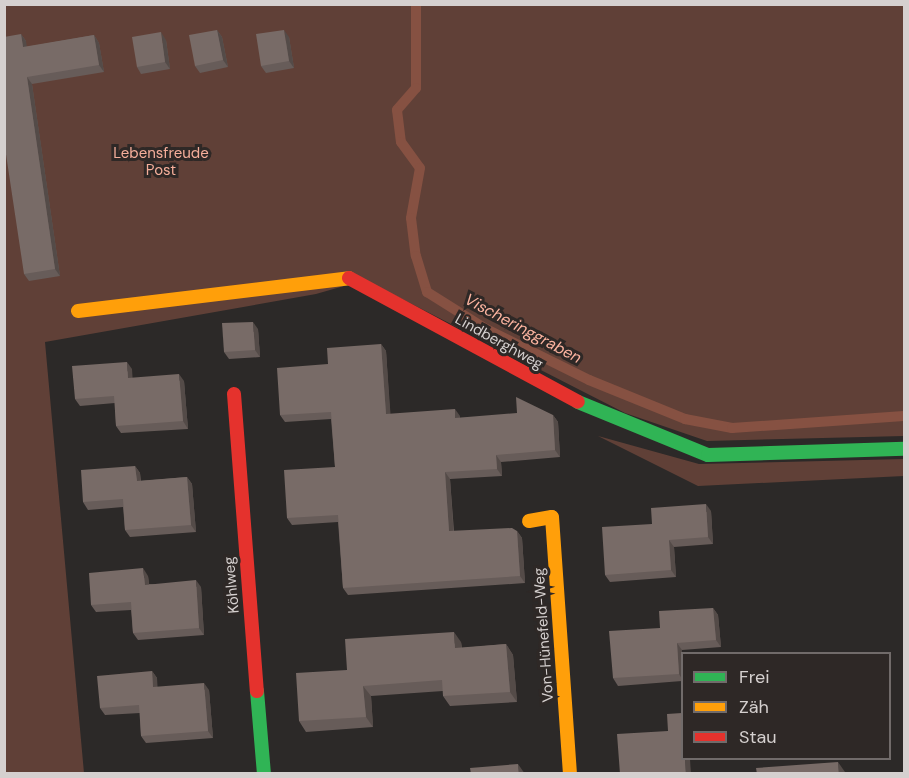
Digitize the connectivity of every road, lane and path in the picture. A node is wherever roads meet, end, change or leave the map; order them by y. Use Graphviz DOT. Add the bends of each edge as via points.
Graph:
graph roads {
  1 [pos="78,311"];
  2 [pos="234,394"];
  3 [pos="904,449"];
  4 [pos="529,521"];
  5 [pos="264,774"];
  6 [pos="570,774"];
  1 -- 3 [label="street, Lindberghweg" via="346,276 564,397 708,455"];
  2 -- 5 [label="street, Köhlweg"];
  4 -- 6 [label="street, Von-Hünefeld-Weg" via="552,518"];
}
